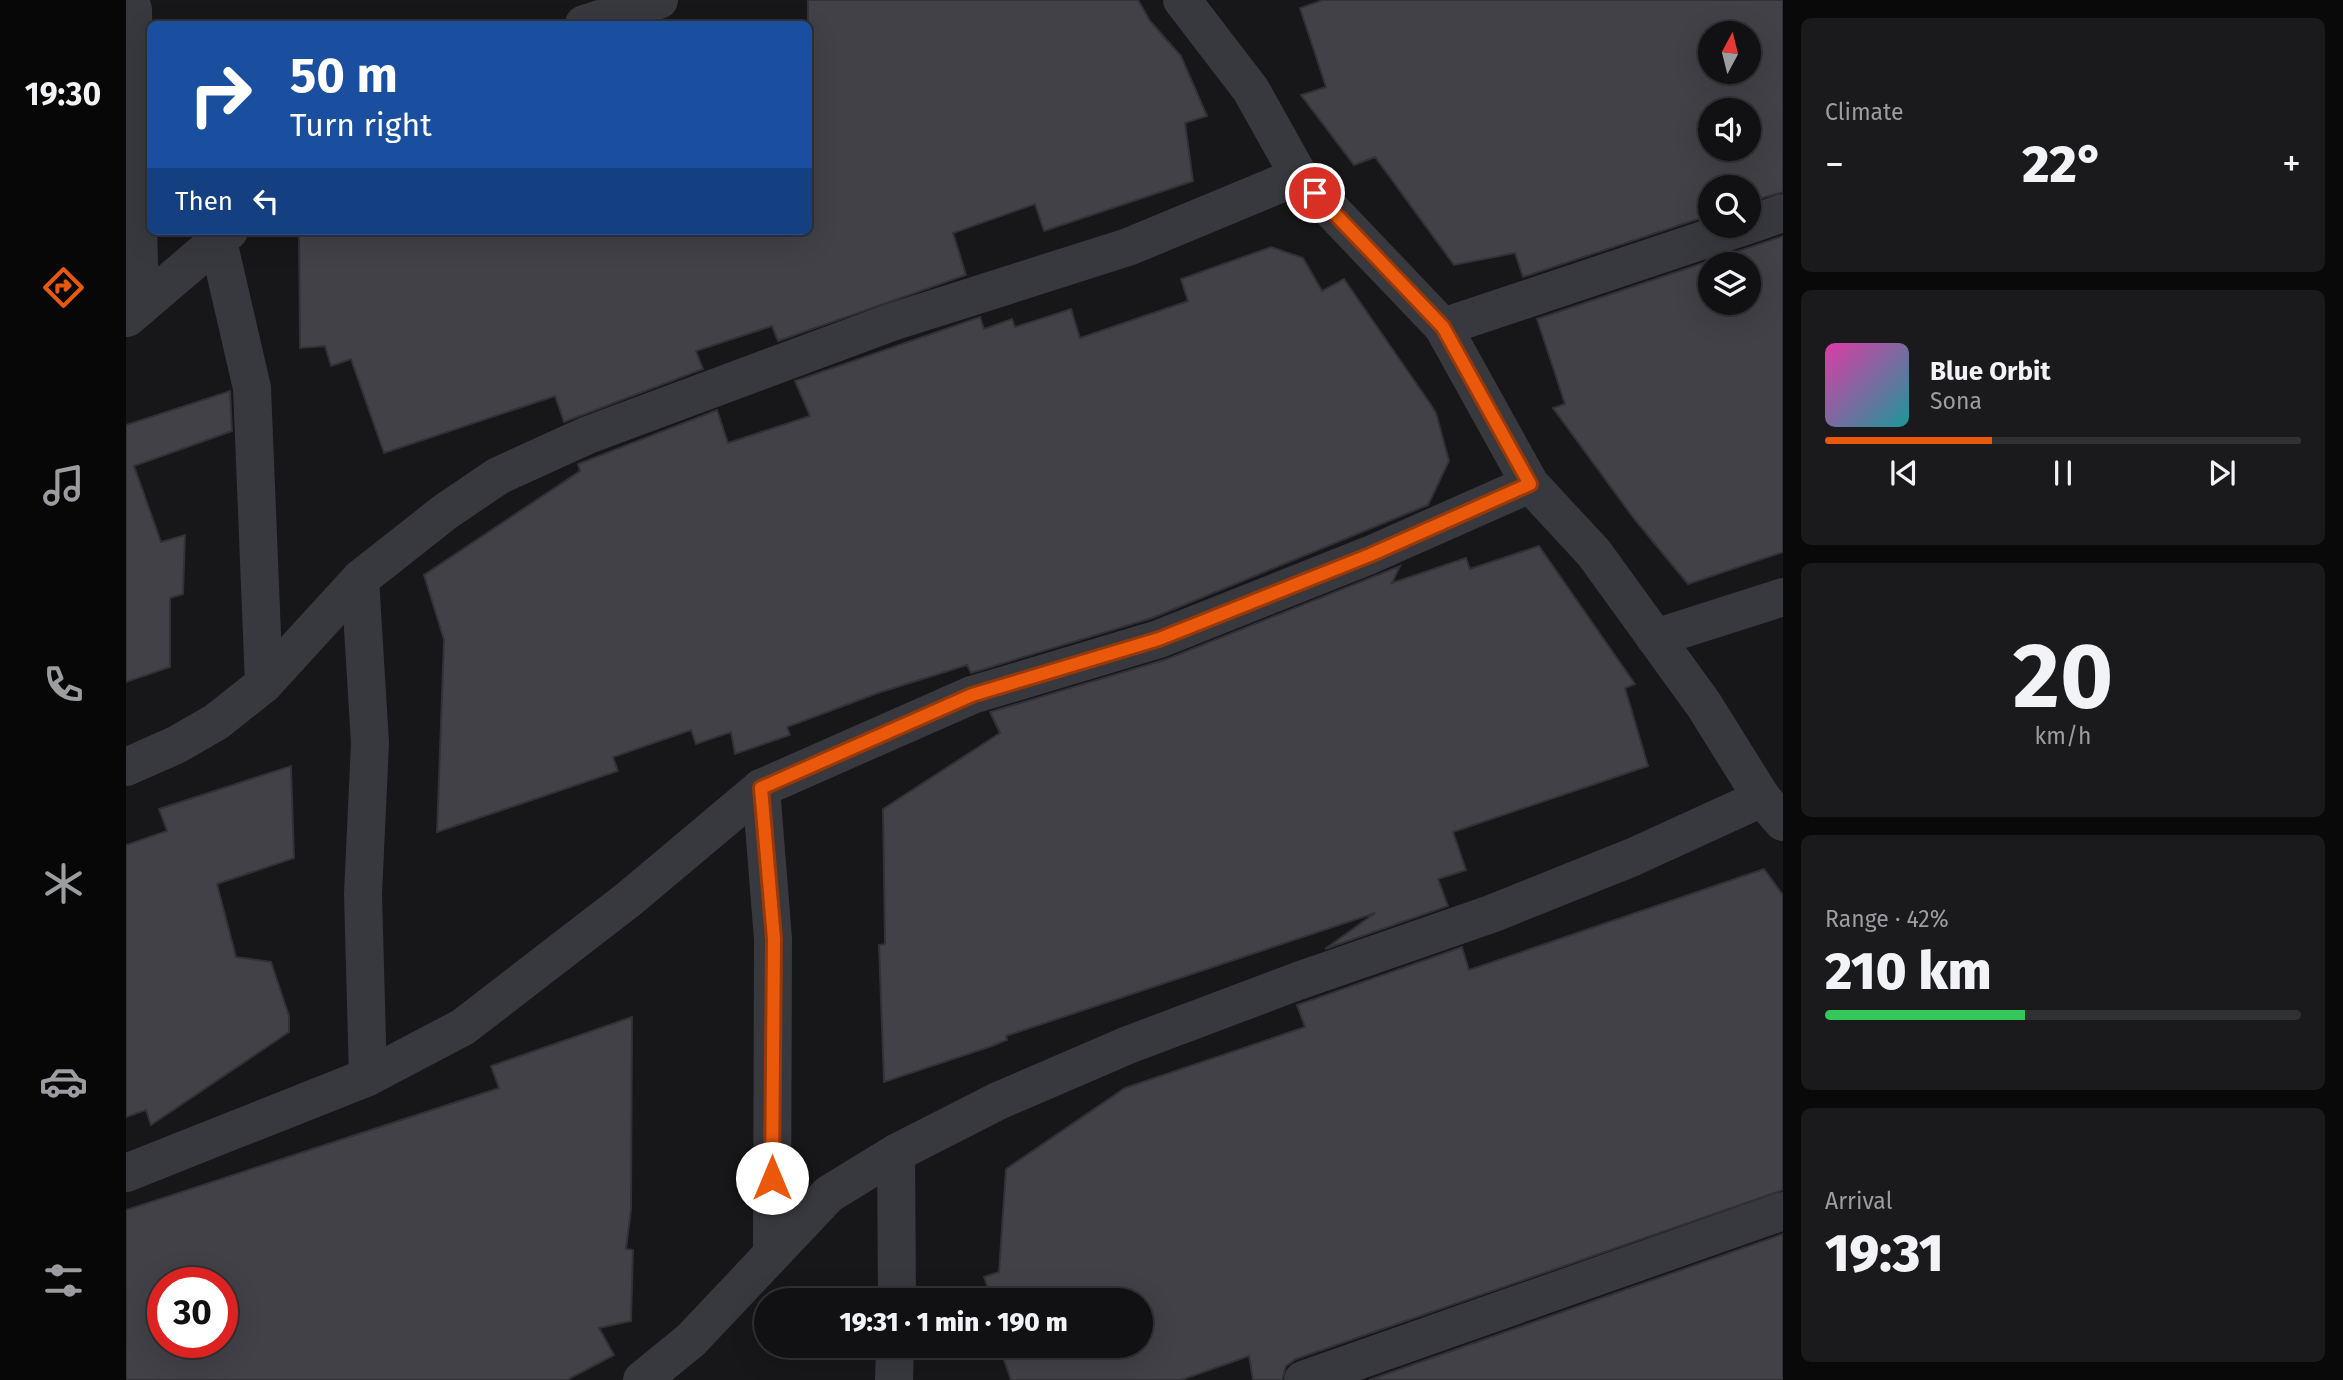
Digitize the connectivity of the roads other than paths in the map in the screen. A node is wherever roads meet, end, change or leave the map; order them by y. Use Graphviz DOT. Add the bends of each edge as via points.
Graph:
graph roads {
  1 [pos="130,0"];
  2 [pos="659,0"];
  3 [pos="1196,3"];
  4 [pos="593,21"];
  5 [pos="1299,176"];
  6 [pos="1783,213"];
  7 [pos="1761,220"];
  8 [pos="224,236"];
  9 [pos="1708,238"];
  10 [pos="133,312"];
  11 [pos="1443,327"];
  12 [pos="1530,484"];
  13 [pos="360,579"];
  14 [pos="1783,597"];
  15 [pos="1655,638"];
  16 [pos="264,684"];
  17 [pos="126,767"];
  18 [pos="761,788"];
  19 [pos="1772,810"];
  20 [pos="368,1077"];
  21 [pos="896,1153"];
  22 [pos="126,1173"];
  23 [pos="1783,1211"];
  24 [pos="772,1251"];
  25 [pos="897,1288"];
  26 [pos="895,1358"];
  27 [pos="642,1380"];
  28 [pos="894,1380"];
  29 [pos="1303,1380"];
  1 -- 10 [label="street"];
  2 -- 4 [label="street"];
  3 -- 5 [label="street"];
  5 -- 11 [label="street"];
  5 -- 13 [label="street" via="1128,247 892,322 588,435 498,476"];
  6 -- 7 [label="street"];
  8 -- 10 [label="street"];
  8 -- 16 [label="street" via="252,388"];
  9 -- 11 [label="street"];
  11 -- 12 [label="street"];
  12 -- 15 [label="street" via="1594,552"];
  12 -- 18 [label="street" via="1370,555 1159,639 972,695"];
  13 -- 16 [label="street"];
  13 -- 20 [label="street" via="370,743 363,894"];
  14 -- 15 [label="street"];
  15 -- 19 [label="street"];
  16 -- 17 [label="street" via="216,722"];
  18 -- 20 [label="street" via="629,899 463,1027"];
  18 -- 24 [label="street" via="774,939"];
  19 -- 21 [label="street" via="1128,1045 998,1101"];
  20 -- 22 [label="street"];
  21 -- 24 [label="street" via="828,1194"];
  21 -- 25 [label="street"];
  23 -- 29 [label="street"];
  24 -- 27 [label="street" via="691,1340"];
  26 -- 28 [label="street"];
}
